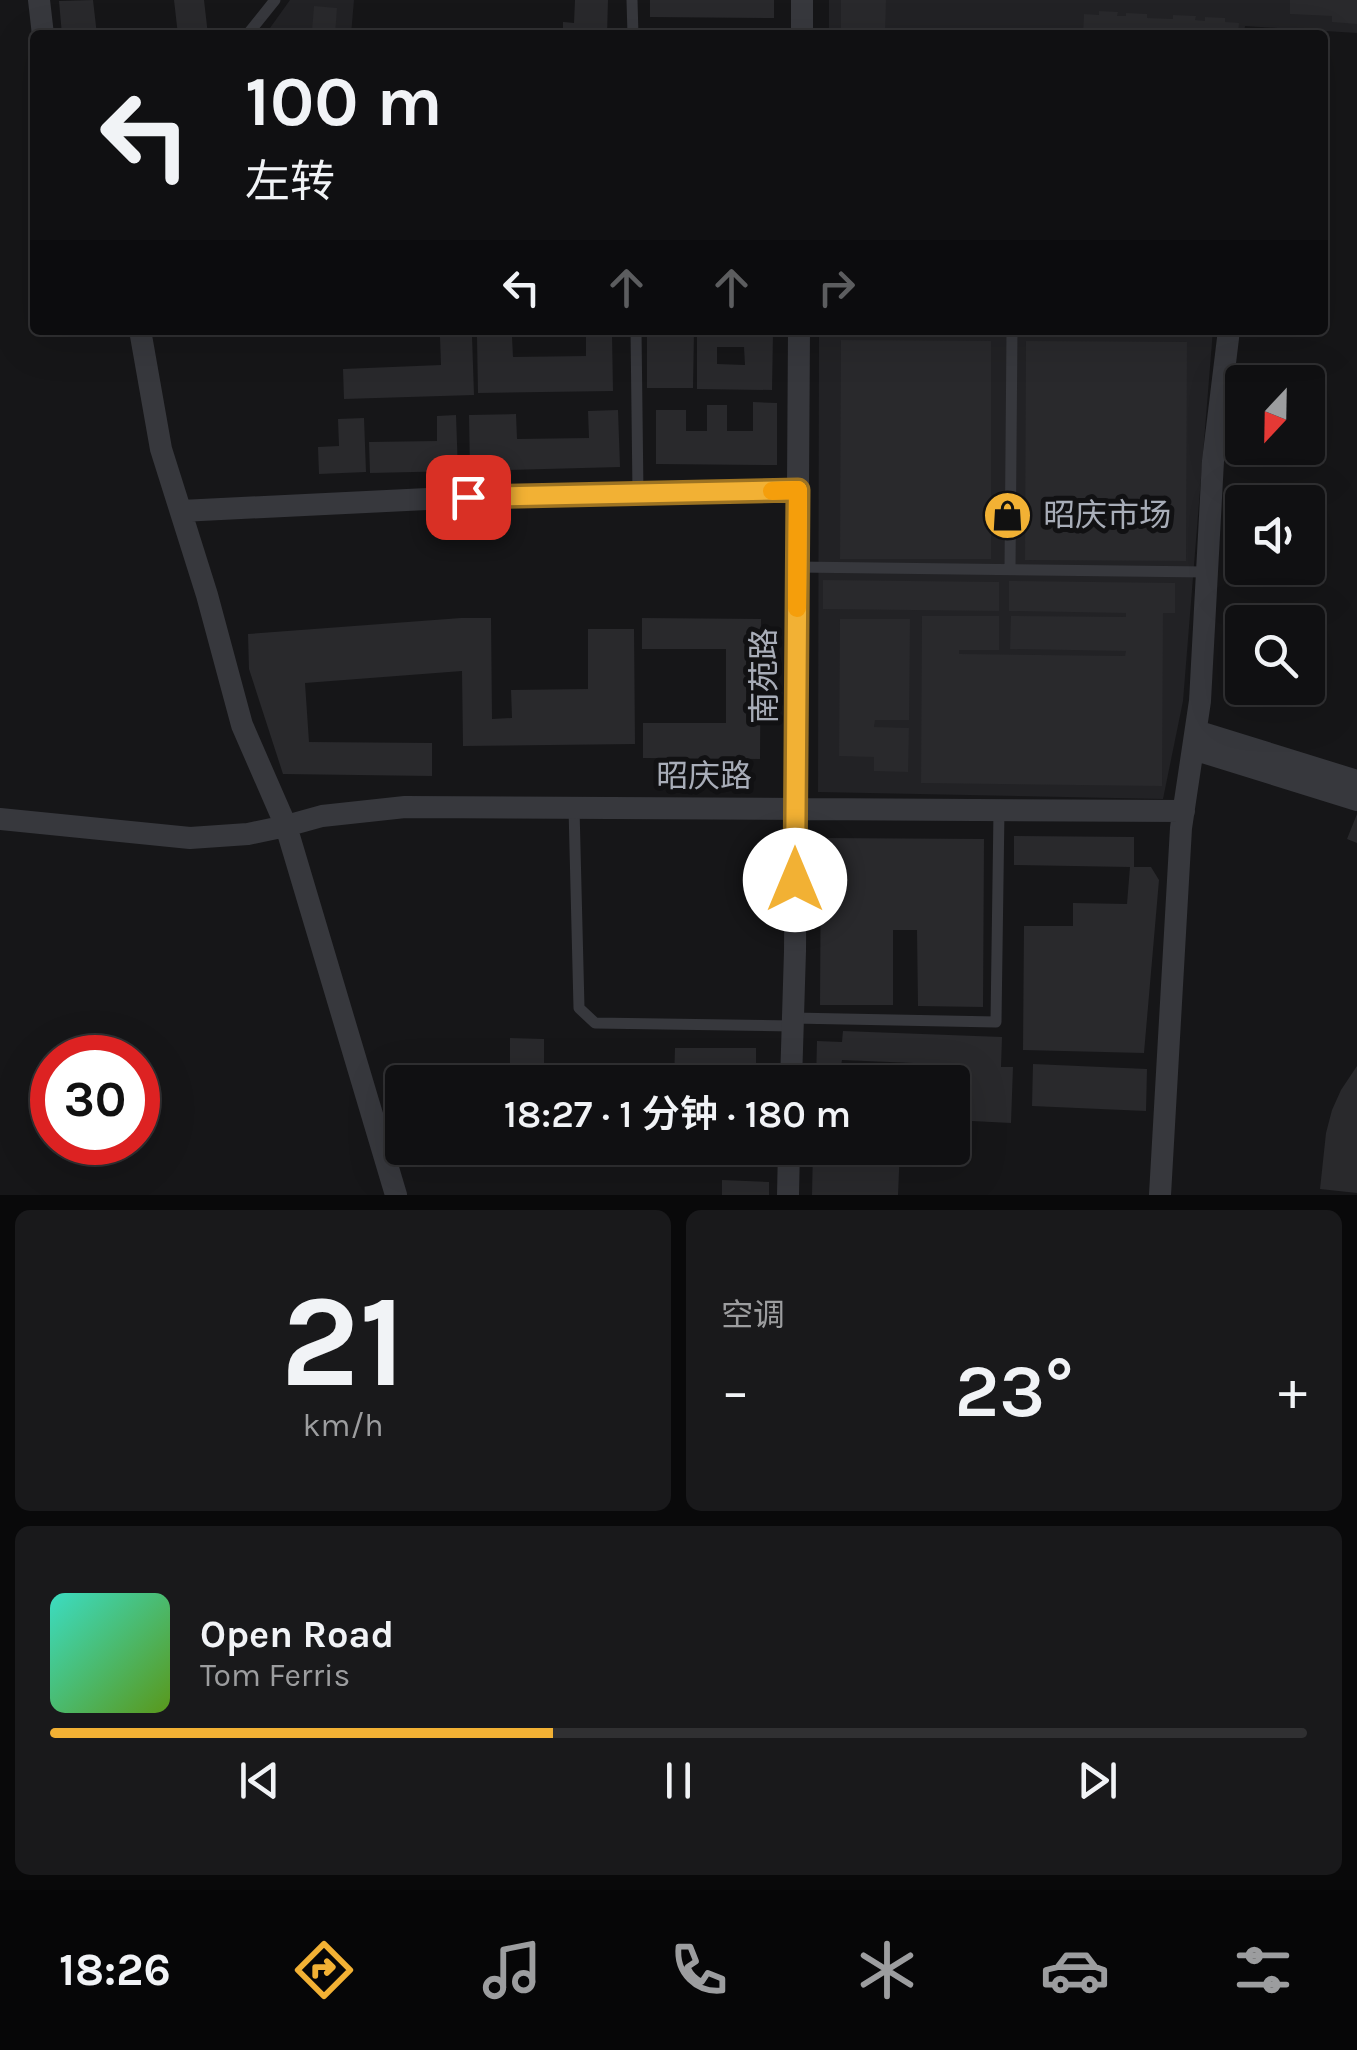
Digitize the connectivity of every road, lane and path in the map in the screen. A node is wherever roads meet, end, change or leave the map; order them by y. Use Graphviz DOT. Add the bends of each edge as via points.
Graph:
graph roads {
  1 [pos="39,0"];
  2 [pos="275,0"];
  3 [pos="632,0"];
  4 [pos="802,0"];
  5 [pos="42,30"];
  6 [pos="251,30"];
  7 [pos="633,30"];
  8 [pos="802,30"];
  9 [pos="141,335"];
  10 [pos="636,335"];
  11 [pos="799,335"];
  12 [pos="1012,335"];
  13 [pos="1228,335"];
  14 [pos="798,490"];
  15 [pos="638,494"];
  16 [pos="180,511"];
  17 [pos="798,567"];
  18 [pos="1010,569"];
  19 [pos="1207,572"];
  20 [pos="1194,740"];
  21 [pos="1357,781"];
  22 [pos="1357,800"];
  23 [pos="574,808"];
  24 [pos="796,809"];
  25 [pos="999,810"];
  26 [pos="1184,811"];
  27 [pos="0,818"];
  28 [pos="286,826"];
  29 [pos="792,1022"];
  30 [pos="791,1065"];
  31 [pos="789,1165"];
  32 [pos="396,1195"];
  33 [pos="788,1195"];
  34 [pos="1160,1195"];
  1 -- 5 [label="street"];
  2 -- 6 [label="lane"];
  3 -- 7 [label="lane"];
  4 -- 8 [label="street"];
  9 -- 16 [label="street" via="161,449"];
  10 -- 15 [label="lane"];
  11 -- 14 [label="street, 南苑路"];
  12 -- 18 [label="lane"];
  13 -- 19 [label="street"];
  14 -- 15 [label="street"];
  14 -- 17 [label="street, 南苑路"];
  15 -- 16 [label="street"];
  16 -- 28 [label="street" via="242,725"];
  17 -- 18 [label="lane"];
  17 -- 24 [label="street, 南苑路"];
  18 -- 19 [label="lane"];
  19 -- 20 [label="street"];
  20 -- 21 [label="street"];
  20 -- 22 [label="street"];
  20 -- 26 [label="street"];
  23 -- 24 [label="street, 昭庆路"];
  23 -- 28 [label="street, 昭庆路" via="405,808"];
  23 -- 29 [label="lane" via="579,1008 594,1023"];
  24 -- 25 [label="street, 昭庆路"];
  24 -- 29 [label="street, 南苑路"];
  25 -- 26 [label="street, 昭庆路"];
  25 -- 29 [label="lane" via="996,1022"];
  26 -- 34 [label="street"];
  27 -- 28 [label="street, 昭庆路" via="190,838"];
  28 -- 32 [label="street"];
  29 -- 30 [label="street, 南苑路"];
  31 -- 33 [label="street"];
}
